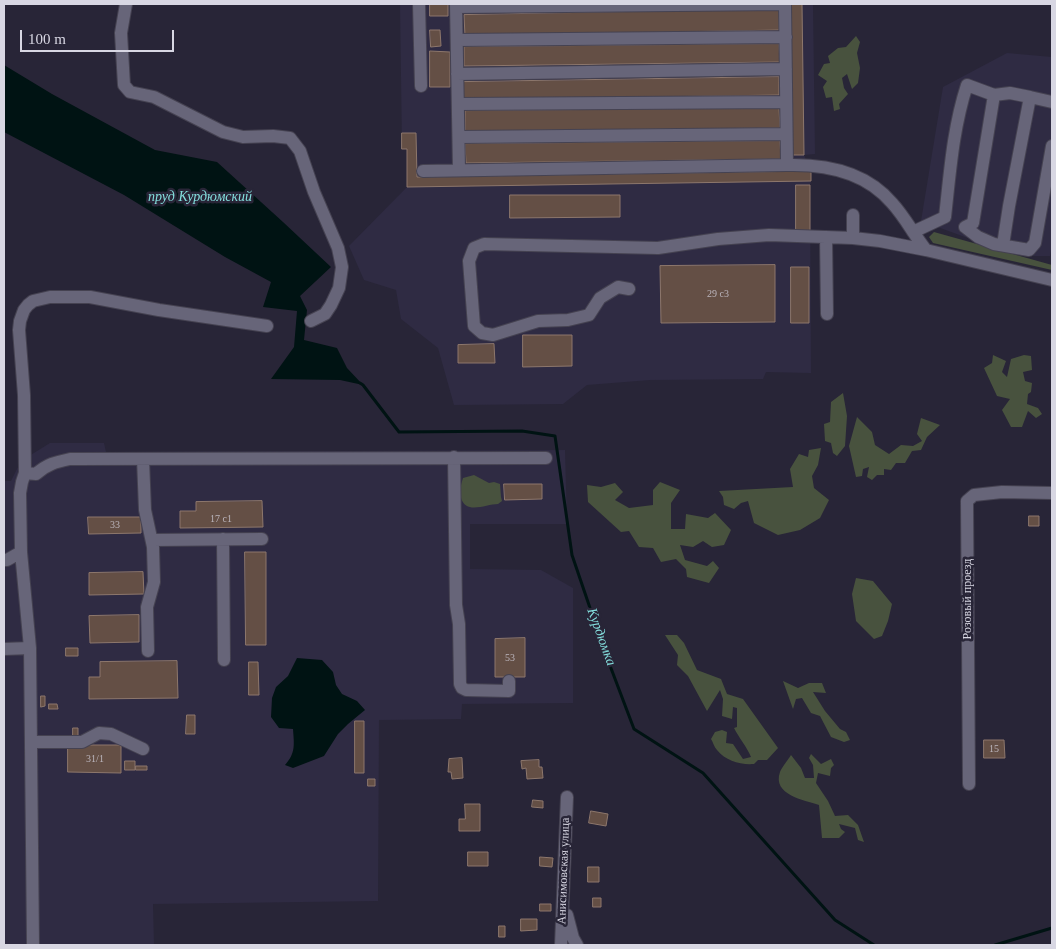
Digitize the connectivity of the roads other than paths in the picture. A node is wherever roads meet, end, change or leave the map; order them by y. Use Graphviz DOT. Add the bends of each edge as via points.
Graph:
graph roads {
  1 [pos="126,4"];
  2 [pos="419,4"];
  3 [pos="456,5"];
  4 [pos="786,37"];
  5 [pos="456,40"];
  6 [pos="786,69"];
  7 [pos="457,74"];
  8 [pos="421,86"];
  9 [pos="994,96"];
  10 [pos="1030,97"];
  11 [pos="786,102"];
  12 [pos="1052,102"];
  13 [pos="458,104"];
  14 [pos="786,134"];
  15 [pos="459,137"];
  16 [pos="1052,146"];
  17 [pos="787,165"];
  18 [pos="459,170"];
  19 [pos="423,171"];
  20 [pos="853,215"];
  21 [pos="945,217"];
  22 [pos="965,227"];
  23 [pos="913,232"];
  24 [pos="826,237"];
  25 [pos="853,238"];
  26 [pos="1002,246"];
  27 [pos="926,250"];
  28 [pos="1052,280"];
  29 [pos="629,290"];
  30 [pos="827,314"];
  31 [pos="311,321"];
  32 [pos="267,326"];
  33 [pos="454,457"];
  34 [pos="546,458"];
  35 [pos="143,459"];
  36 [pos="25,473"];
  37 [pos="1052,492"];
  38 [pos="223,539"];
  39 [pos="262,539"];
  40 [pos="152,540"];
  41 [pos="21,552"];
  42 [pos="4,560"];
  43 [pos="30,648"];
  44 [pos="4,649"];
  45 [pos="148,651"];
  46 [pos="224,660"];
  47 [pos="509,680"];
  48 [pos="31,742"];
  49 [pos="143,749"];
  50 [pos="970,784"];
  51 [pos="567,797"];
  52 [pos="564,894"];
  53 [pos="34,945"];
  54 [pos="562,945"];
  55 [pos="577,945"];
  1 -- 31 [label="street" via="121,33 124,85 130,92 154,97 223,132 243,137 290,138 300,151 338,248 342,268 339,288 331,305 325,314"];
  2 -- 8 [label="street"];
  3 -- 4 [label="street" via="785,4"];
  3 -- 5 [label="street"];
  4 -- 5 [label="street"];
  4 -- 6 [label="street"];
  5 -- 7 [label="street"];
  6 -- 7 [label="street"];
  6 -- 11 [label="street"];
  7 -- 13 [label="street"];
  9 -- 10 [label="street" via="1010,92"];
  9 -- 21 [label="street" via="967,85 952,154"];
  9 -- 22 [label="street" via="973,223"];
  10 -- 12 [label="street"];
  10 -- 26 [label="street"];
  11 -- 13 [label="street"];
  11 -- 14 [label="street"];
  13 -- 15 [label="street"];
  14 -- 15 [label="street"];
  14 -- 17 [label="street"];
  15 -- 18 [label="street"];
  16 -- 26 [label="street" via="1034,243 1029,250"];
  17 -- 18 [label="street"];
  17 -- 23 [label="street" via="825,167 863,180 892,203"];
  18 -- 19 [label="street"];
  20 -- 25 [label="street"];
  21 -- 22 [label="street"];
  21 -- 23 [label="street"];
  22 -- 26 [label="street" via="978,237"];
  23 -- 27 [label="street"];
  24 -- 25 [label="street"];
  24 -- 29 [label="street" via="769,235 658,248 484,244 474,248 469,261 474,326 482,333 493,335 538,321 568,320 589,315 600,298 618,287"];
  24 -- 30 [label="street"];
  25 -- 27 [label="street"];
  27 -- 28 [label="street"];
  32 -- 36 [label="street" via="90,297 50,297 33,301 24,310 19,330"];
  33 -- 34 [label="street"];
  33 -- 35 [label="street"];
  33 -- 47 [label="street" via="460,684 466,690 509,691"];
  35 -- 36 [label="street" via="70,459 55,462 36,474"];
  35 -- 40 [label="street" via="145,510"];
  36 -- 41 [label="street" via="20,493"];
  37 -- 50 [label="street, Розовый проезд" via="1002,492 974,495 967,501"];
  38 -- 39 [label="street"];
  38 -- 40 [label="street"];
  38 -- 46 [label="street"];
  40 -- 45 [label="street" via="154,582 147,607"];
  41 -- 42 [label="street"];
  41 -- 43 [label="street"];
  43 -- 44 [label="street"];
  43 -- 48 [label="street"];
  48 -- 49 [label="street" via="82,742 99,733 112,734"];
  48 -- 53 [label="street"];
  51 -- 52 [label="street, Анисимовская улица"];
  52 -- 54 [label="street, Анисимовская улица"];
  52 -- 55 [label="street" via="567,918"];
}
